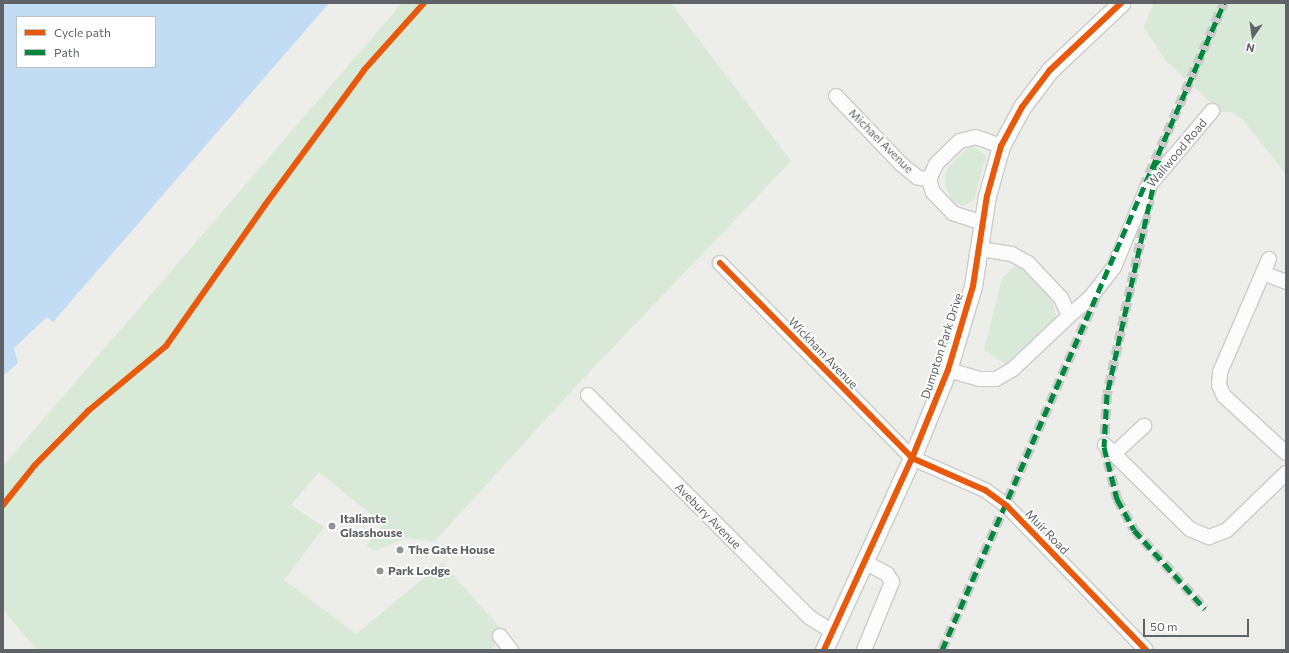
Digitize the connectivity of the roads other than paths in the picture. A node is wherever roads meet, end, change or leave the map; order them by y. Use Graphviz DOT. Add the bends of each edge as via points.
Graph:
graph roads {
  1 [pos="1113,6"];
  2 [pos="836,96"];
  3 [pos="1212,111"];
  4 [pos="1001,146"];
  5 [pos="929,180"];
  6 [pos="983,223"];
  7 [pos="979,249"];
  8 [pos="1269,259"];
  9 [pos="720,263"];
  10 [pos="1263,273"];
  11 [pos="1286,282"];
  12 [pos="1069,316"];
  13 [pos="948,370"];
  14 [pos="588,395"];
  15 [pos="1144,426"];
  16 [pos="1286,453"];
  17 [pos="912,458"];
  18 [pos="1286,473"];
  19 [pos="864,562"];
  20 [pos="833,632"];
  21 [pos="500,636"];
  22 [pos="511,650"];
  23 [pos="824,650"];
  24 [pos="864,650"];
  25 [pos="1146,650"];
  1 -- 4 [label="street, Dumpton Park Drive" via="1050,70 1022,107"];
  2 -- 5 [label="street, Michael Avenue" via="912,173"];
  3 -- 12 [label="street, Wallwood Road" via="1147,188 1114,267 1090,298"];
  4 -- 5 [label="street" via="976,137 960,141 936,164"];
  4 -- 6 [label="street, Dumpton Park Drive" via="991,175"];
  5 -- 6 [label="street" via="933,192 949,211 970,221"];
  6 -- 7 [label="street, Dumpton Park Drive"];
  7 -- 12 [label="street" via="1012,254 1028,263 1060,298"];
  7 -- 13 [label="street, Dumpton Park Drive" via="966,311"];
  8 -- 10 [label="street"];
  9 -- 17 [label="street, Wickham Avenue"];
  10 -- 11 [label="street"];
  10 -- 16 [label="street" via="1220,372 1219,385 1224,396"];
  12 -- 13 [label="street, Dumpton Park Drive" via="1013,369 996,378 980,379"];
  13 -- 17 [label="street, Dumpton Park Drive"];
  14 -- 20 [label="street, Avebury Avenue" via="809,617"];
  15 -- 18 [label="street" via="1110,449 1190,529 1209,537 1227,530"];
  17 -- 19 [label="street, Dumpton Park Drive"];
  17 -- 25 [label="street, Muir Road" via="985,490 1007,506"];
  19 -- 20 [label="street, Dumpton Park Drive"];
  19 -- 24 [label="street" via="887,574 892,582"];
  20 -- 23 [label="street, Dumpton Park Drive"];
  21 -- 22 [label="street"];
}
